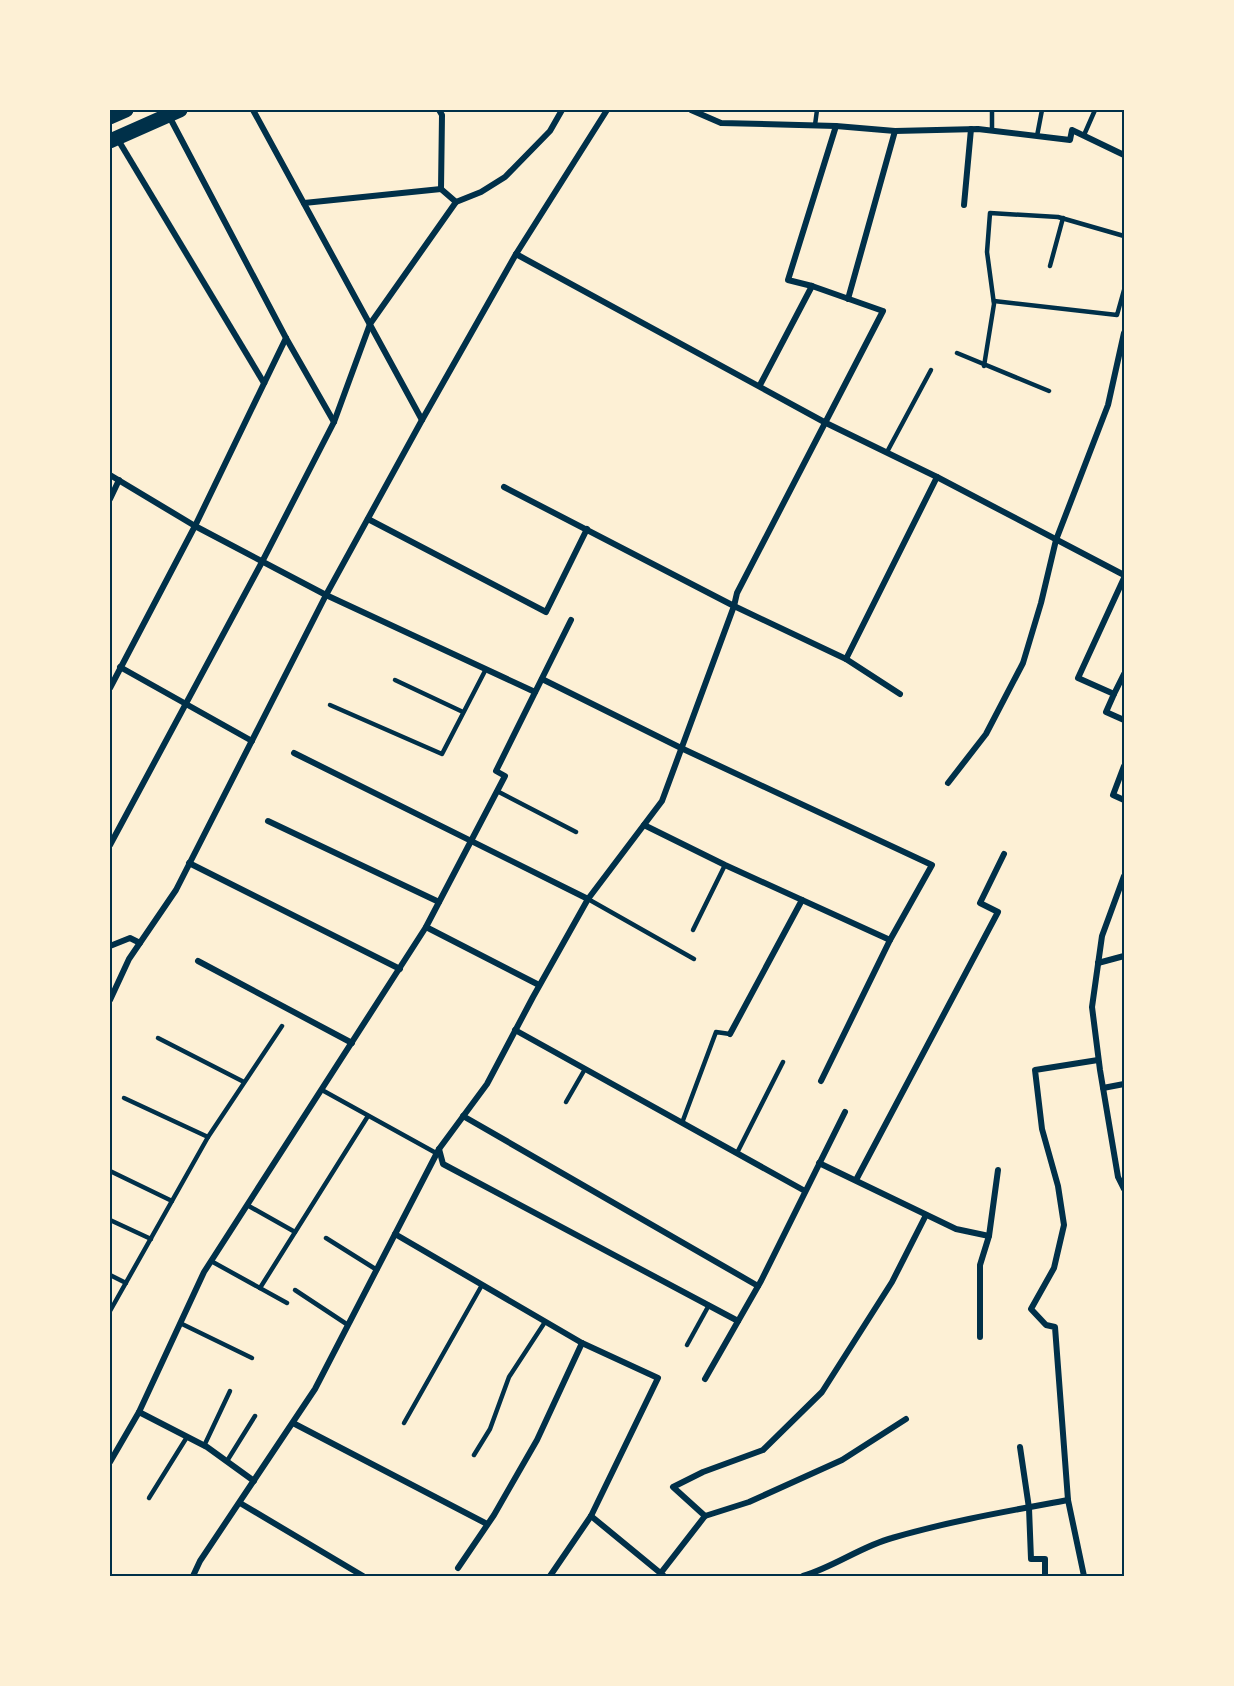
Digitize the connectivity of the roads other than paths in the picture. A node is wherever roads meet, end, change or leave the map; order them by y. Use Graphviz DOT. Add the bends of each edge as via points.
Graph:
graph roads {
  1 [pos="126,110"];
  2 [pos="253,110"];
  3 [pos="439,110"];
  4 [pos="562,110"];
  5 [pos="607,110"];
  6 [pos="691,110"];
  7 [pos="817,110"];
  8 [pos="992,110"];
  9 [pos="1042,110"];
  10 [pos="1095,110"];
  11 [pos="174,112"];
  12 [pos="110,117"];
  13 [pos="815,125"];
  14 [pos="836,126"];
  15 [pos="971,129"];
  16 [pos="992,130"];
  17 [pos="895,131"];
  18 [pos="1084,135"];
  19 [pos="1037,136"];
  20 [pos="113,139"];
  21 [pos="1125,155"];
  22 [pos="441,189"];
  23 [pos="456,202"];
  24 [pos="303,203"];
  25 [pos="964,205"];
  26 [pos="1063,218"];
  27 [pos="1125,236"];
  28 [pos="516,254"];
  29 [pos="1050,266"];
  30 [pos="812,286"];
  31 [pos="1125,290"];
  32 [pos="849,299"];
  33 [pos="994,301"];
  34 [pos="370,324"];
  35 [pos="1125,333"];
  36 [pos="286,338"];
  37 [pos="957,353"];
  38 [pos="984,366"];
  39 [pos="931,370"];
  40 [pos="264,383"];
  41 [pos="760,385"];
  42 [pos="1048,391"];
  43 [pos="422,420"];
  44 [pos="334,422"];
  45 [pos="826,423"];
  46 [pos="887,452"];
  47 [pos="110,475"];
  48 [pos="937,477"];
  49 [pos="119,480"];
  50 [pos="504,487"];
  51 [pos="110,499"];
  52 [pos="368,519"];
  53 [pos="195,526"];
  54 [pos="587,529"];
  55 [pos="1056,540"];
  56 [pos="262,562"];
  57 [pos="1125,577"];
  58 [pos="326,595"];
  59 [pos="734,606"];
  60 [pos="571,620"];
  61 [pos="846,660"];
  62 [pos="120,667"];
  63 [pos="486,669"];
  64 [pos="1125,674"];
  65 [pos="542,679"];
  66 [pos="394,680"];
  67 [pos="110,688"];
  68 [pos="536,692"];
  69 [pos="900,694"];
  70 [pos="1114,694"];
  71 [pos="184,704"];
  72 [pos="330,705"];
  73 [pos="463,712"];
  74 [pos="1125,720"];
  75 [pos="252,741"];
  76 [pos="681,748"];
  77 [pos="294,753"];
  78 [pos="1125,766"];
  79 [pos="948,783"];
  80 [pos="497,791"];
  81 [pos="1125,800"];
  82 [pos="268,821"];
  83 [pos="644,825"];
  84 [pos="576,832"];
  85 [pos="471,840"];
  86 [pos="110,845"];
  87 [pos="1004,854"];
  88 [pos="189,863"];
  89 [pos="725,866"];
  90 [pos="1125,876"];
  91 [pos="588,898"];
  92 [pos="802,900"];
  93 [pos="439,902"];
  94 [pos="426,927"];
  95 [pos="693,930"];
  96 [pos="890,940"];
  97 [pos="140,943"];
  98 [pos="110,946"];
  99 [pos="1125,956"];
  100 [pos="694,959"];
  101 [pos="198,961"];
  102 [pos="1098,963"];
  103 [pos="400,969"];
  104 [pos="539,985"];
  105 [pos="110,1000"];
  106 [pos="282,1026"];
  107 [pos="515,1030"];
  108 [pos="730,1034"];
  109 [pos="158,1038"];
  110 [pos="351,1043"];
  111 [pos="1098,1060"];
  112 [pos="783,1062"];
  113 [pos="585,1068"];
  114 [pos="821,1081"];
  115 [pos="244,1082"];
  116 [pos="1125,1084"];
  117 [pos="1102,1088"];
  118 [pos="322,1089"];
  119 [pos="124,1098"];
  120 [pos="566,1101"];
  121 [pos="845,1112"];
  122 [pos="368,1116"];
  123 [pos="463,1116"];
  124 [pos="682,1123"];
  125 [pos="208,1137"];
  126 [pos="438,1151"];
  127 [pos="737,1153"];
  128 [pos="819,1163"];
  129 [pos="998,1170"];
  130 [pos="110,1171"];
  131 [pos="855,1180"];
  132 [pos="1125,1189"];
  133 [pos="805,1191"];
  134 [pos="172,1201"];
  135 [pos="247,1205"];
  136 [pos="926,1215"];
  137 [pos="110,1220"];
  138 [pos="295,1232"];
  139 [pos="395,1234"];
  140 [pos="989,1236"];
  141 [pos="326,1238"];
  142 [pos="150,1239"];
  143 [pos="212,1261"];
  144 [pos="377,1269"];
  145 [pos="110,1275"];
  146 [pos="126,1283"];
  147 [pos="482,1285"];
  148 [pos="758,1286"];
  149 [pos="260,1288"];
  150 [pos="295,1290"];
  151 [pos="286,1303"];
  152 [pos="709,1305"];
  153 [pos="110,1311"];
  154 [pos="738,1321"];
  155 [pos="545,1322"];
  156 [pos="180,1323"];
  157 [pos="348,1325"];
  158 [pos="980,1336"];
  159 [pos="582,1343"];
  160 [pos="687,1345"];
  161 [pos="252,1358"];
  162 [pos="705,1379"];
  163 [pos="230,1391"];
  164 [pos="139,1412"];
  165 [pos="255,1416"];
  166 [pos="906,1419"];
  167 [pos="404,1423"];
  168 [pos="293,1424"];
  169 [pos="187,1437"];
  170 [pos="204,1446"];
  171 [pos="1020,1447"];
  172 [pos="474,1455"];
  173 [pos="227,1461"];
  174 [pos="110,1462"];
  175 [pos="254,1481"];
  176 [pos="149,1498"];
  177 [pos="1068,1500"];
  178 [pos="240,1503"];
  179 [pos="1029,1508"];
  180 [pos="591,1515"];
  181 [pos="705,1516"];
  182 [pos="487,1524"];
  183 [pos="458,1568"];
  184 [pos="662,1575"];
  185 [pos="193,1576"];
  186 [pos="363,1576"];
  187 [pos="550,1576"];
  188 [pos="803,1576"];
  189 [pos="1045,1576"];
  190 [pos="1084,1576"];
  1 -- 12 [label="main road"];
  2 -- 24 [label="street"];
  3 -- 22 [label="street"];
  4 -- 23 [label="street" via="550,131 505,177"];
  5 -- 28 [label="street"];
  6 -- 13 [label="street" via="721,123"];
  7 -- 13 [label="lane"];
  8 -- 16 [label="lane"];
  9 -- 19 [label="lane"];
  10 -- 18 [label="lane"];
  11 -- 20 [label="main road"];
  11 -- 36 [label="street"];
  13 -- 14 [label="street"];
  14 -- 17 [label="street"];
  14 -- 30 [label="street" via="788,280"];
  15 -- 16 [label="street"];
  15 -- 17 [label="street"];
  15 -- 25 [label="street"];
  16 -- 19 [label="street"];
  17 -- 32 [label="street"];
  18 -- 19 [label="street" via="1072,130 1070,140"];
  18 -- 21 [label="street"];
  20 -- 40 [label="street"];
  22 -- 23 [label="street"];
  22 -- 24 [label="street"];
  23 -- 34 [label="street"];
  24 -- 34 [label="street"];
  26 -- 27 [label="lane"];
  26 -- 29 [label="lane"];
  26 -- 33 [label="lane" via="990,213 987,252"];
  28 -- 41 [label="street"];
  28 -- 43 [label="street"];
  30 -- 32 [label="street"];
  30 -- 41 [label="street"];
  31 -- 33 [label="lane" via="1117,315"];
  32 -- 45 [label="street" via="883,311"];
  33 -- 38 [label="lane"];
  34 -- 43 [label="street"];
  34 -- 44 [label="street"];
  35 -- 55 [label="street" via="1108,405"];
  36 -- 40 [label="street"];
  36 -- 44 [label="street"];
  37 -- 38 [label="lane"];
  38 -- 42 [label="lane"];
  39 -- 46 [label="lane"];
  40 -- 53 [label="street"];
  41 -- 45 [label="street"];
  43 -- 52 [label="street"];
  44 -- 56 [label="street"];
  45 -- 46 [label="street"];
  45 -- 59 [label="street"];
  46 -- 48 [label="street"];
  47 -- 49 [label="street"];
  48 -- 55 [label="street"];
  48 -- 61 [label="street"];
  49 -- 51 [label="street"];
  49 -- 53 [label="street"];
  50 -- 54 [label="street"];
  52 -- 54 [label="street" via="546,612"];
  52 -- 58 [label="street"];
  53 -- 56 [label="street"];
  53 -- 62 [label="street"];
  54 -- 59 [label="street"];
  55 -- 57 [label="street"];
  55 -- 79 [label="street" via="1023,663 986,734"];
  56 -- 58 [label="street"];
  56 -- 71 [label="street"];
  57 -- 70 [label="street" via="1078,678"];
  58 -- 63 [label="street"];
  58 -- 75 [label="street"];
  59 -- 61 [label="street"];
  59 -- 76 [label="street"];
  60 -- 65 [label="street"];
  61 -- 69 [label="street"];
  62 -- 67 [label="street"];
  62 -- 71 [label="street"];
  63 -- 68 [label="street"];
  63 -- 73 [label="lane"];
  64 -- 70 [label="street"];
  65 -- 68 [label="street"];
  65 -- 76 [label="street"];
  66 -- 73 [label="lane"];
  68 -- 80 [label="street" via="496,771 505,776"];
  70 -- 74 [label="street" via="1106,711"];
  71 -- 75 [label="street"];
  71 -- 86 [label="street"];
  72 -- 73 [label="lane" via="442,754"];
  75 -- 88 [label="street"];
  76 -- 83 [label="street" via="662,801"];
  76 -- 96 [label="street" via="932,865"];
  77 -- 85 [label="street"];
  78 -- 81 [label="street" via="1113,795"];
  80 -- 84 [label="lane"];
  80 -- 85 [label="street"];
  82 -- 93 [label="street"];
  83 -- 89 [label="street"];
  83 -- 91 [label="street"];
  85 -- 91 [label="street"];
  85 -- 93 [label="street"];
  87 -- 131 [label="street" via="980,903 998,912"];
  88 -- 97 [label="street" via="176,890"];
  88 -- 103 [label="street"];
  89 -- 92 [label="street"];
  89 -- 95 [label="lane"];
  90 -- 102 [label="street" via="1102,936"];
  91 -- 100 [label="lane"];
  91 -- 104 [label="street"];
  92 -- 96 [label="street"];
  92 -- 108 [label="street"];
  93 -- 94 [label="street"];
  94 -- 103 [label="street"];
  94 -- 104 [label="street"];
  96 -- 114 [label="street"];
  97 -- 98 [label="street" via="130,938"];
  97 -- 105 [label="street"];
  99 -- 102 [label="street"];
  101 -- 110 [label="street"];
  102 -- 111 [label="street" via="1092,1007"];
  103 -- 110 [label="street"];
  104 -- 107 [label="street"];
  106 -- 115 [label="lane"];
  107 -- 113 [label="street"];
  107 -- 123 [label="street" via="487,1084"];
  108 -- 124 [label="lane" via="716,1032"];
  109 -- 115 [label="lane"];
  110 -- 118 [label="street"];
  111 -- 117 [label="street"];
  111 -- 177 [label="street" via="1035,1070 1042,1129 1064,1225 1054,1268 1032,1309 1046,1325 1055,1327"];
  112 -- 127 [label="lane"];
  113 -- 120 [label="lane"];
  113 -- 124 [label="street"];
  115 -- 125 [label="lane"];
  116 -- 117 [label="street"];
  117 -- 132 [label="street" via="1118,1177"];
  118 -- 122 [label="lane"];
  118 -- 135 [label="street"];
  119 -- 125 [label="lane"];
  121 -- 128 [label="street"];
  122 -- 126 [label="lane"];
  122 -- 138 [label="lane"];
  123 -- 126 [label="street"];
  123 -- 148 [label="street"];
  124 -- 127 [label="street"];
  125 -- 134 [label="lane"];
  126 -- 139 [label="street"];
  126 -- 152 [label="street" via="443,1164"];
  127 -- 133 [label="street"];
  128 -- 131 [label="street"];
  128 -- 133 [label="street"];
  129 -- 140 [label="street"];
  130 -- 134 [label="lane"];
  131 -- 136 [label="street"];
  133 -- 148 [label="street"];
  134 -- 142 [label="lane"];
  135 -- 138 [label="lane"];
  135 -- 143 [label="street"];
  136 -- 140 [label="street" via="956,1229"];
  136 -- 181 [label="street" via="892,1282 822,1392 763,1450 673,1487"];
  137 -- 142 [label="lane"];
  138 -- 149 [label="lane"];
  139 -- 144 [label="street"];
  139 -- 147 [label="street"];
  140 -- 158 [label="street" via="980,1265"];
  141 -- 144 [label="lane"];
  142 -- 146 [label="lane"];
  143 -- 149 [label="lane"];
  143 -- 156 [label="street"];
  144 -- 157 [label="street"];
  145 -- 146 [label="lane"];
  146 -- 153 [label="lane"];
  147 -- 155 [label="street"];
  147 -- 167 [label="lane"];
  148 -- 154 [label="street"];
  149 -- 151 [label="lane"];
  150 -- 157 [label="lane"];
  152 -- 154 [label="street"];
  152 -- 160 [label="lane"];
  154 -- 162 [label="street"];
  155 -- 159 [label="street"];
  155 -- 172 [label="lane" via="509,1377 490,1429"];
  156 -- 161 [label="lane"];
  156 -- 164 [label="street"];
  157 -- 168 [label="street"];
  159 -- 180 [label="street" via="658,1378"];
  159 -- 182 [label="street" via="537,1440"];
  163 -- 170 [label="lane"];
  164 -- 169 [label="street"];
  164 -- 174 [label="street"];
  165 -- 173 [label="lane"];
  166 -- 181 [label="street" via="842,1460 749,1502"];
  168 -- 175 [label="street"];
  168 -- 182 [label="street"];
  169 -- 170 [label="street"];
  169 -- 176 [label="lane"];
  170 -- 173 [label="street"];
  171 -- 179 [label="street"];
  173 -- 175 [label="street"];
  175 -- 178 [label="street"];
  177 -- 179 [label="street"];
  177 -- 190 [label="street"];
  178 -- 185 [label="street"];
  178 -- 186 [label="street"];
  179 -- 188 [label="street" via="889,1538"];
  179 -- 189 [label="street" via="1031,1559 1045,1559"];
  180 -- 184 [label="street"];
  180 -- 187 [label="street"];
  181 -- 184 [label="street"];
  182 -- 183 [label="street"];
}
